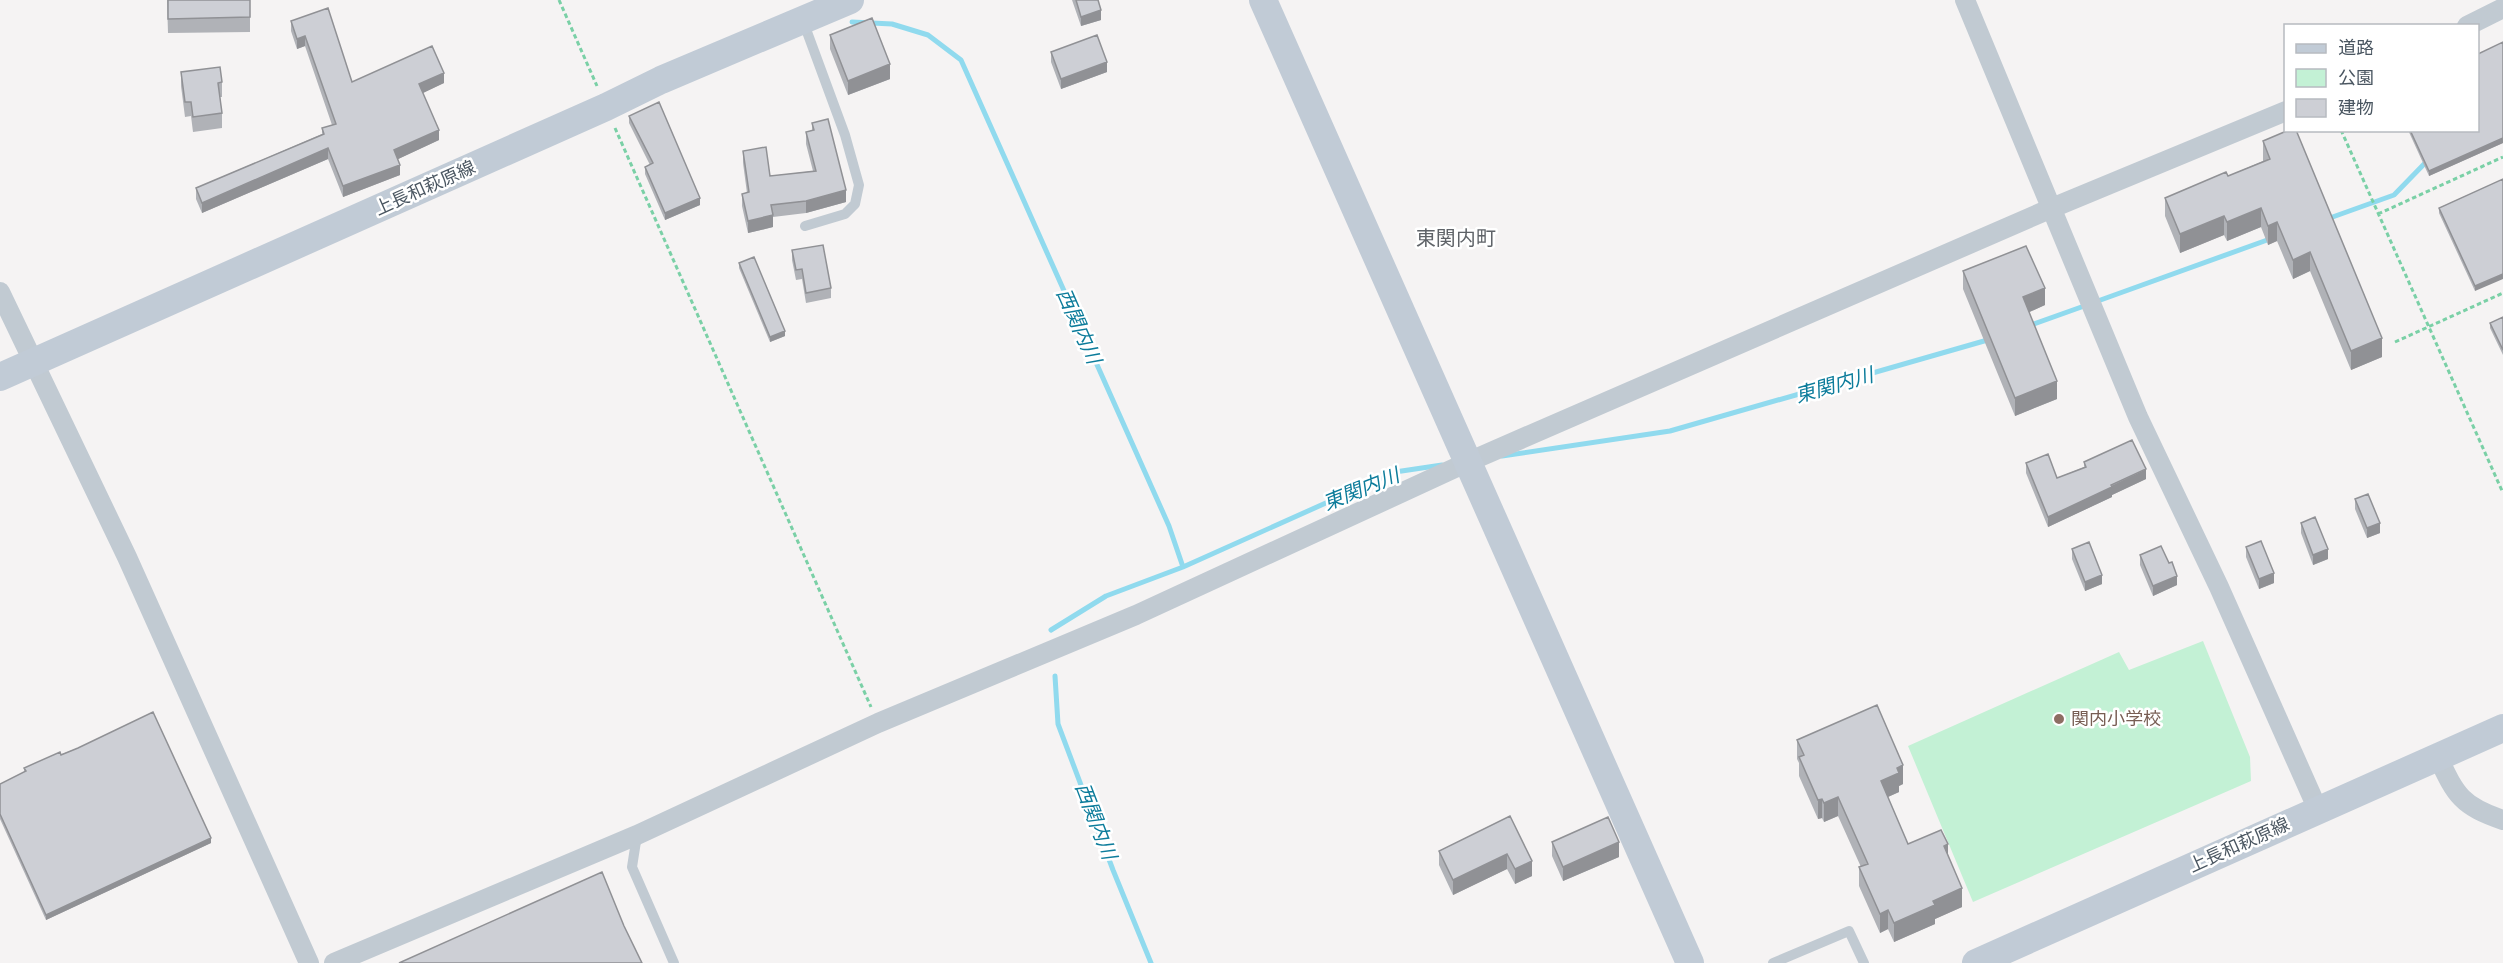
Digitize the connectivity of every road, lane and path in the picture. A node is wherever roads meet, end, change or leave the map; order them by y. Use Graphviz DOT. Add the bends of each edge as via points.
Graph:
graph roads {
  1 [pos="559,0"];
  2 [pos="850,0"];
  3 [pos="1263,0"];
  4 [pos="1965,0"];
  5 [pos="2503,8"];
  6 [pos="802,21"];
  7 [pos="2471,24"];
  8 [pos="606,107"];
  9 [pos="2284,112"];
  10 [pos="2342,132"];
  11 [pos="2503,157"];
  12 [pos="2052,208"];
  13 [pos="2378,214"];
  14 [pos="806,226"];
  15 [pos="0,292"];
  16 [pos="2503,293"];
  17 [pos="2428,327"];
  18 [pos="2395,342"];
  19 [pos="34,362"];
  20 [pos="0,377"];
  21 [pos="1468,462"];
  22 [pos="2503,494"];
  23 [pos="878,723"];
  24 [pos="2503,728"];
  25 [pos="2438,757"];
  26 [pos="2318,810"];
  27 [pos="2503,820"];
  28 [pos="637,835"];
  29 [pos="309,963"];
  30 [pos="334,963"];
  31 [pos="674,963"];
  32 [pos="1690,963"];
  33 [pos="1773,963"];
  34 [pos="1864,963"];
  35 [pos="1976,963"];
  1 -- 8 [label="path"];
  2 -- 6 [label="main road, 上長和萩原線"];
  3 -- 21 [label="main road"];
  4 -- 12 [label="street"];
  5 -- 7 [label="street"];
  6 -- 8 [label="main road, 上長和萩原線"];
  6 -- 14 [label="lane" via="845,135 859,185 855,204 845,214"];
  8 -- 19 [label="main road, 上長和萩原線"];
  8 -- 23 [label="path"];
  9 -- 12 [label="street"];
  10 -- 13 [label="path"];
  11 -- 13 [label="path"];
  12 -- 21 [label="street"];
  12 -- 26 [label="street" via="2138,417"];
  13 -- 17 [label="path"];
  15 -- 19 [label="street"];
  16 -- 17 [label="path"];
  17 -- 18 [label="path"];
  17 -- 22 [label="path"];
  19 -- 20 [label="main road, 上長和萩原線"];
  19 -- 29 [label="street" via="128,557"];
  21 -- 23 [label="street" via="1136,615"];
  21 -- 32 [label="main road"];
  23 -- 28 [label="street"];
  24 -- 25 [label="main road, 上長和萩原線"];
  25 -- 26 [label="main road, 上長和萩原線"];
  25 -- 27 [label="street" via="2451,786 2465,803"];
  26 -- 35 [label="main road, 上長和萩原線"];
  28 -- 30 [label="street"];
  28 -- 31 [label="lane" via="632,867"];
  33 -- 34 [label="lane" via="1849,931"];
}
